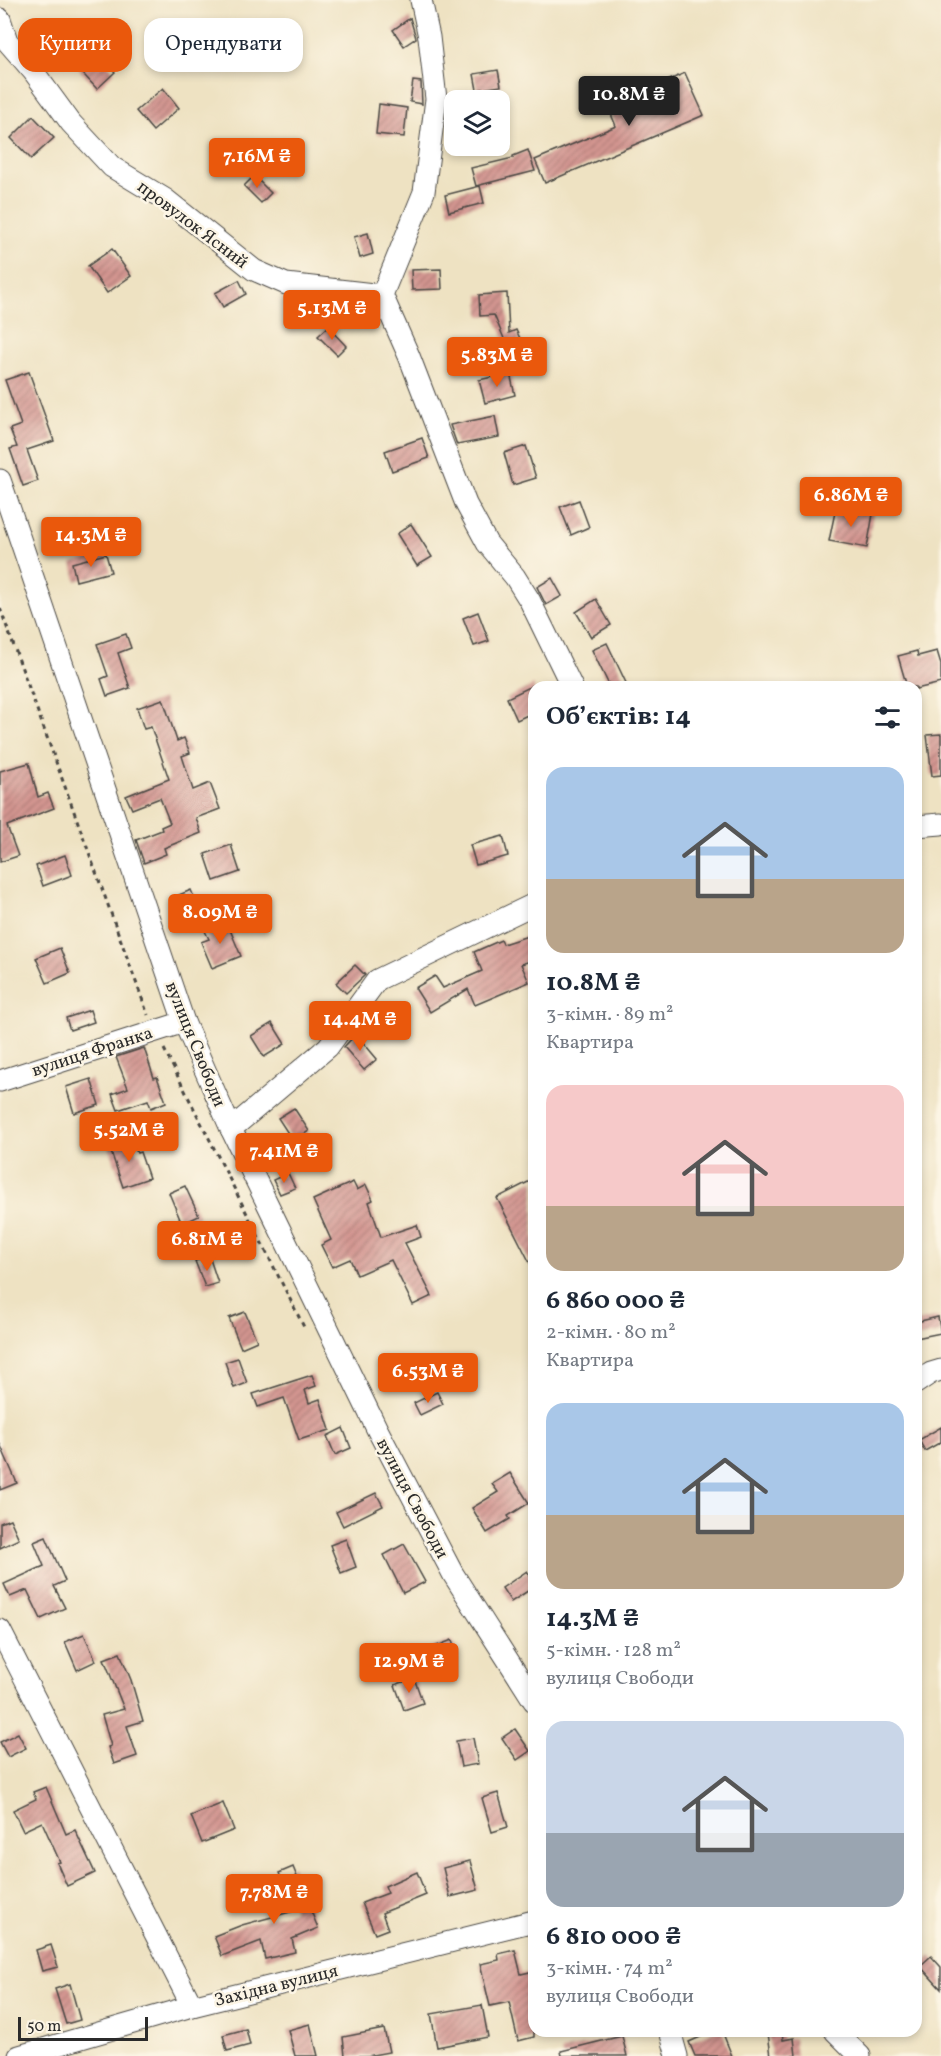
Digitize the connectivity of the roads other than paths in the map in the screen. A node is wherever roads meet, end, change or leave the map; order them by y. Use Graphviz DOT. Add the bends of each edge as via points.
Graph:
graph roads {
  1 [pos="421,0"];
  2 [pos="0,19"];
  3 [pos="382,295"];
  4 [pos="0,480"];
  5 [pos="569,681"];
  6 [pos="941,824"];
  7 [pos="922,826"];
  8 [pos="528,907"];
  9 [pos="184,1022"];
  10 [pos="0,1081"];
  11 [pos="231,1129"];
  12 [pos="941,1370"];
  13 [pos="922,1379"];
  14 [pos="0,1630"];
  15 [pos="528,1692"];
  16 [pos="528,1922"];
  17 [pos="192,2006"];
  18 [pos="672,2037"];
  19 [pos="841,2037"];
  20 [pos="19,2056"];
  21 [pos="677,2056"];
  22 [pos="860,2056"];
  1 -- 3 [label="street" via="436,99 424,192"];
  2 -- 3 [label="street, провулок Ясний" via="7,41 71,123 112,167 165,199 255,270 286,284"];
  3 -- 5 [label="street" via="477,528 531,601"];
  4 -- 9 [label="street, вулиця Свободи"];
  6 -- 7 [label="street"];
  8 -- 11 [label="street" via="377,980 328,1047"];
  9 -- 10 [label="street, вулиця Франка"];
  9 -- 11 [label="street, вулиця Свободи"];
  11 -- 15 [label="street, вулиця Свободи" via="426,1523 453,1574"];
  12 -- 13 [label="street"];
  14 -- 17 [label="street"];
  16 -- 17 [label="street, Західна вулиця"];
  17 -- 20 [label="street, Західна вулиця"];
  18 -- 21 [label="street"];
  19 -- 22 [label="street"];
}
